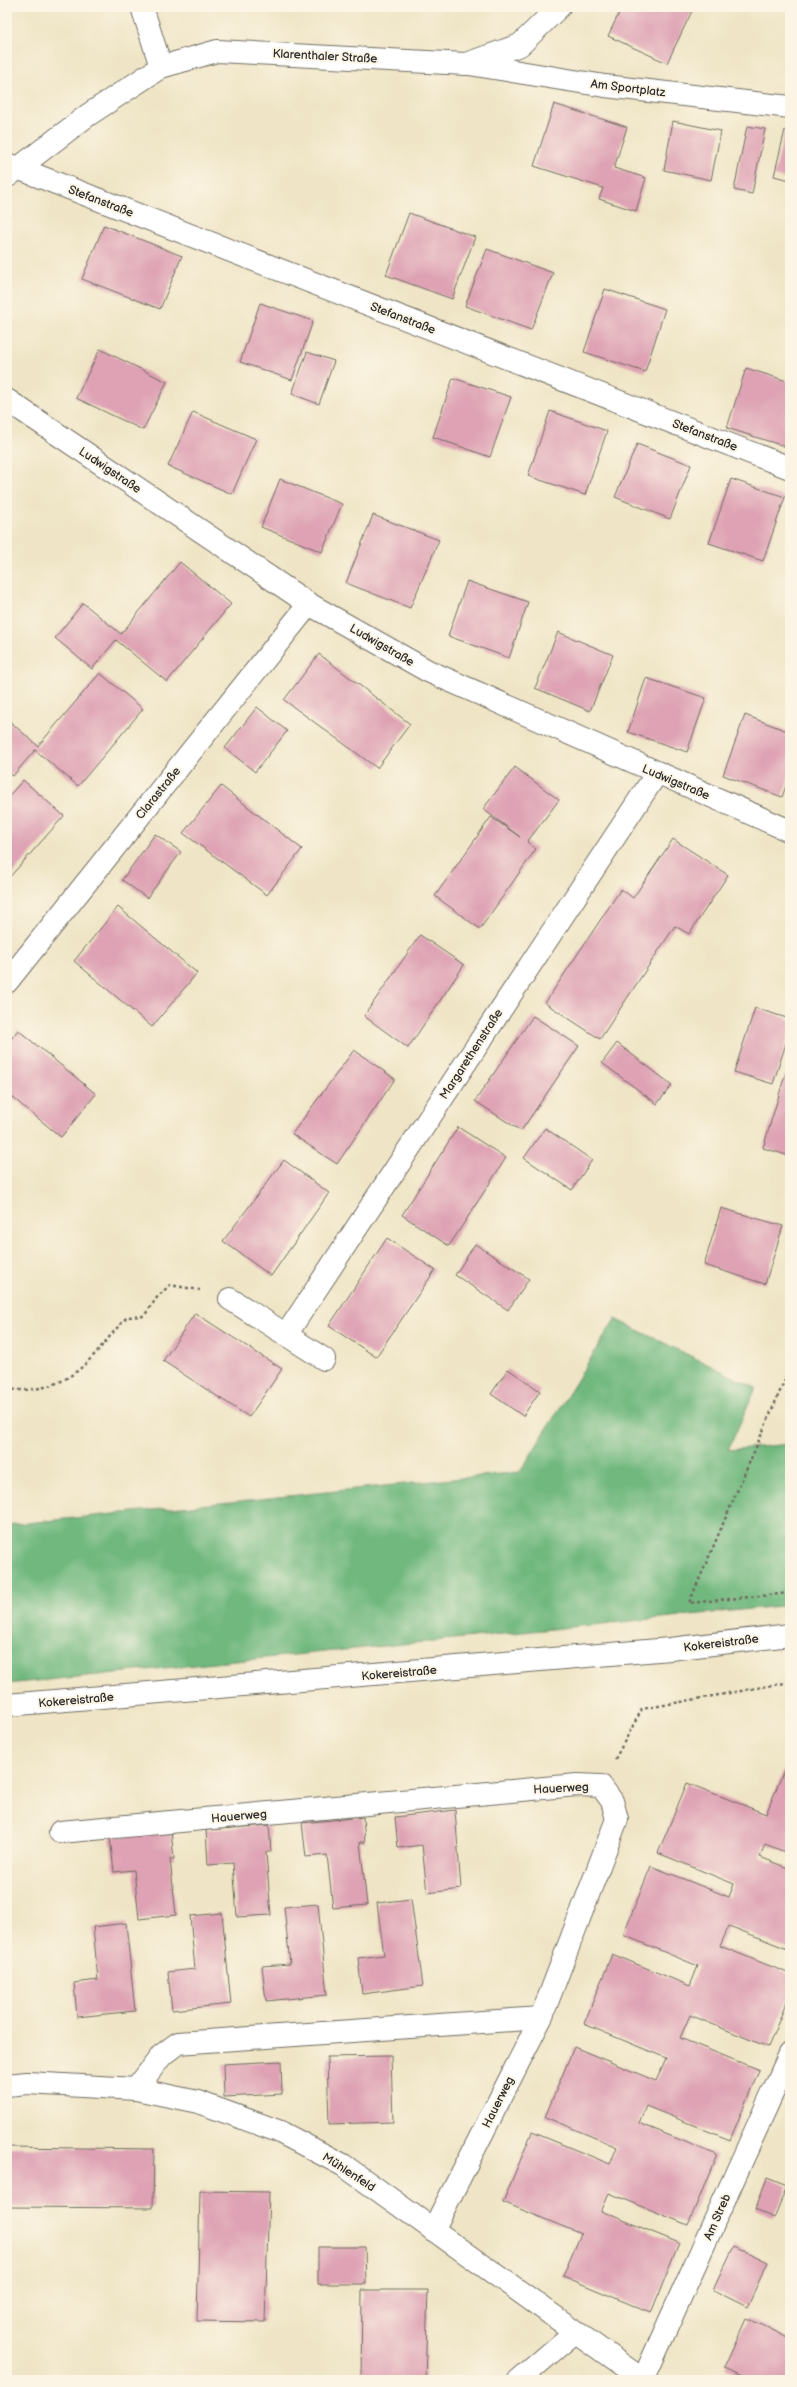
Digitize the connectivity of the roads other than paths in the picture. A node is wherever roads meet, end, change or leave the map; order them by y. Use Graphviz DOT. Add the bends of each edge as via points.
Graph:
graph roads {
  1 [pos="142,7"];
  2 [pos="559,7"];
  3 [pos="466,64"];
  4 [pos="161,67"];
  5 [pos="790,107"];
  6 [pos="10,169"];
  7 [pos="7,400"];
  8 [pos="790,468"];
  9 [pos="309,604"];
  10 [pos="657,773"];
  11 [pos="790,831"];
  12 [pos="7,982"];
  13 [pos="230,1299"];
  14 [pos="286,1335"];
  15 [pos="324,1359"];
  16 [pos="790,1634"];
  17 [pos="7,1705"];
  18 [pos="60,1832"];
  19 [pos="541,2018"];
  20 [pos="790,2054"];
  21 [pos="7,2085"];
  22 [pos="136,2089"];
  23 [pos="433,2230"];
  24 [pos="575,2332"];
  25 [pos="519,2380"];
  26 [pos="643,2380"];
  1 -- 4 [label="street"];
  2 -- 3 [label="street, Klarenthaler Straße" via="520,45"];
  3 -- 4 [label="street, Klarenthaler Straße" via="217,51"];
  3 -- 5 [label="street, Am Sportplatz" via="605,86"];
  4 -- 6 [label="street, Klarenthaler Straße"];
  6 -- 8 [label="street, Stefanstraße"];
  7 -- 9 [label="street, Ludwigstraße"];
  9 -- 10 [label="street, Ludwigstraße" via="428,671"];
  9 -- 12 [label="street, Clarastraße"];
  10 -- 11 [label="street, Ludwigstraße"];
  10 -- 14 [label="street, Margarethenstraße"];
  13 -- 14 [label="street"];
  14 -- 15 [label="street"];
  16 -- 17 [label="street, Kokereistraße" via="670,1650"];
  18 -- 19 [label="street, Hauerweg" via="577,1785 601,1786 612,1802 617,1819"];
  19 -- 22 [label="street" via="178,2043 162,2055"];
  19 -- 23 [label="street, Hauerweg"];
  20 -- 26 [label="street, Am Streb"];
  21 -- 22 [label="street, Mühlenfeld" via="27,2083"];
  22 -- 23 [label="street, Mühlenfeld" via="198,2102 278,2131 343,2165"];
  23 -- 24 [label="street, Mühlenfeld"];
  24 -- 25 [label="street"];
  24 -- 26 [label="street, Mühlenfeld"];
}
